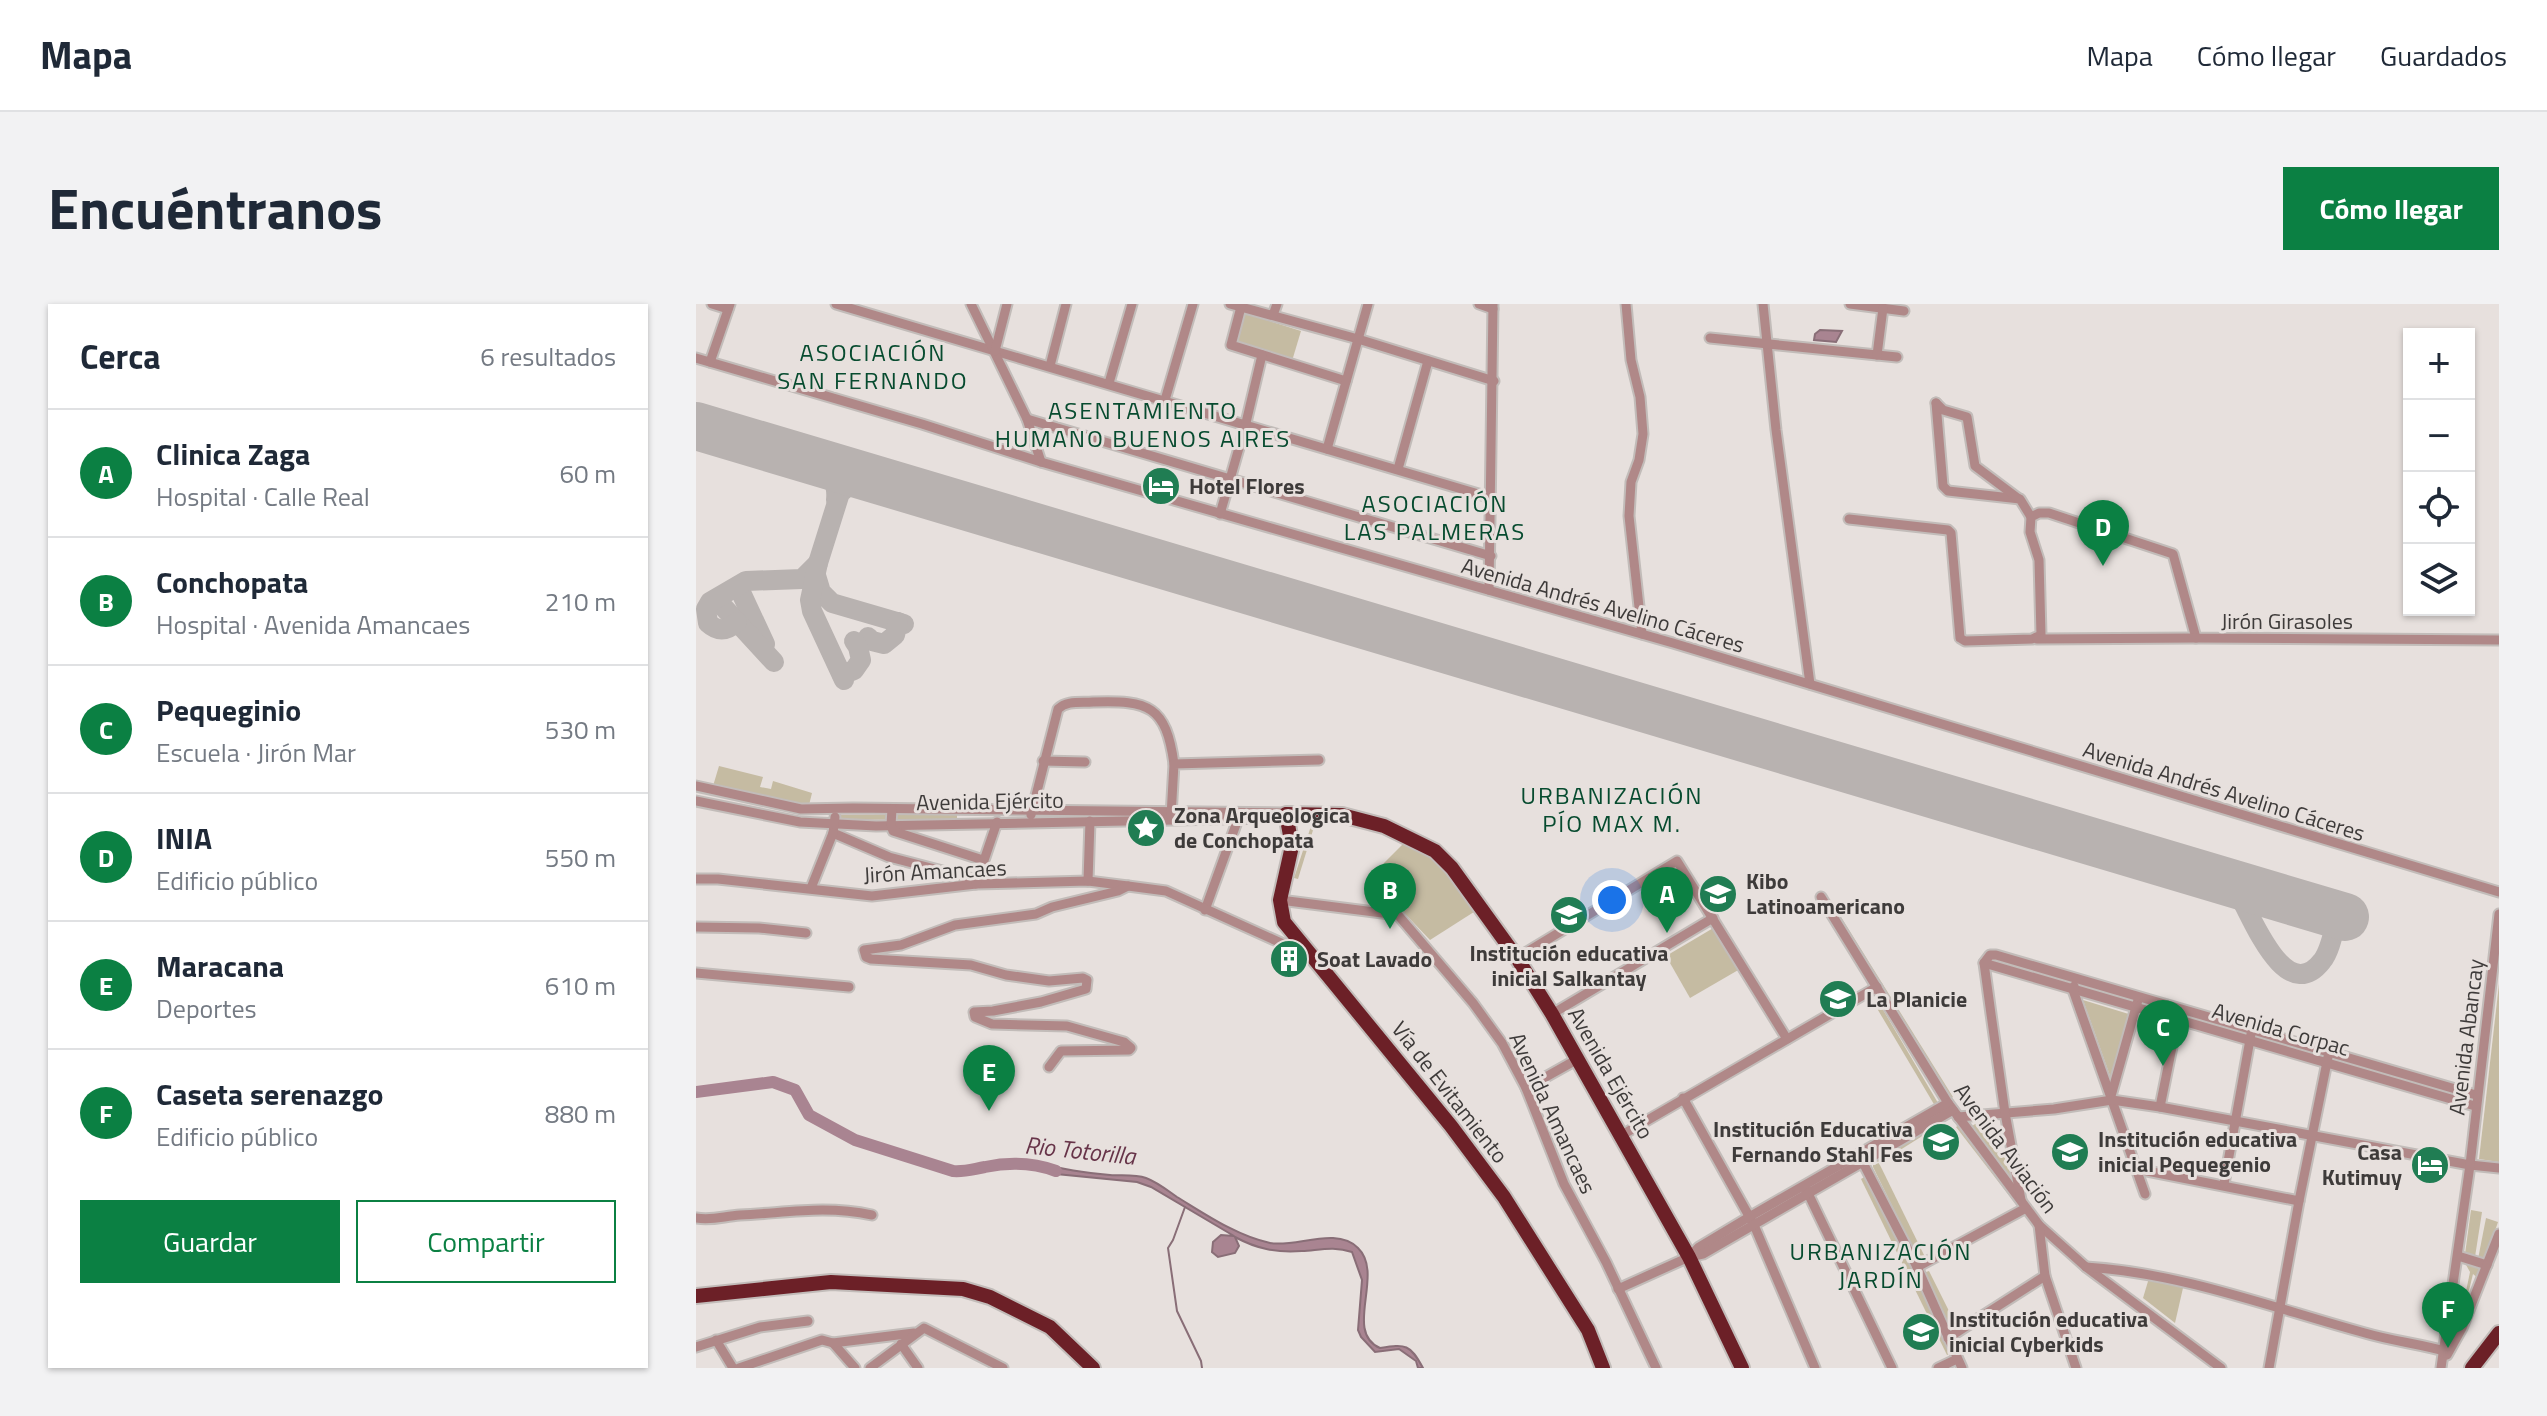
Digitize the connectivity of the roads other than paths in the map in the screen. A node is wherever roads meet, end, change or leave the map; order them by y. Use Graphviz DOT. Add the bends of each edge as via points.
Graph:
graph roads {
  1 [pos="712,304"];
  2 [pos="836,304"];
  3 [pos="882,304"];
  4 [pos="971,304"];
  5 [pos="1007,304"];
  6 [pos="1066,304"];
  7 [pos="1132,304"];
  8 [pos="1193,304"];
  9 [pos="1230,304"];
  10 [pos="1277,304"];
  11 [pos="1368,304"];
  12 [pos="1479,304"];
  13 [pos="1626,304"];
  14 [pos="1763,304"];
  15 [pos="1850,304"];
  16 [pos="1493,306"];
  17 [pos="729,307"];
  18 [pos="1241,307"];
  19 [pos="1883,308"];
  20 [pos="1904,311"];
  21 [pos="1273,315"];
  22 [pos="880,317"];
  23 [pos="1710,338"];
  24 [pos="1358,339"];
  25 [pos="1767,345"];
  26 [pos="995,352"];
  27 [pos="1262,355"];
  28 [pos="1877,355"];
  29 [pos="1897,357"];
  30 [pos="696,358"];
  31 [pos="1428,361"];
  32 [pos="710,362"];
  33 [pos="1050,366"];
  34 [pos="1346,381"];
  35 [pos="1494,381"];
  36 [pos="1109,383"];
  37 [pos="1165,400"];
  38 [pos="1027,419"];
  39 [pos="1245,427"];
  40 [pos="1327,449"];
  41 [pos="1041,462"];
  42 [pos="1398,469"];
  43 [pos="1230,478"];
  44 [pos="1492,498"];
  45 [pos="2020,499"];
  46 [pos="1220,514"];
  47 [pos="2031,517"];
  48 [pos="1849,519"];
  49 [pos="1491,556"];
  50 [pos="1489,590"];
  51 [pos="1642,634"];
  52 [pos="2196,638"];
  53 [pos="2037,639"];
  54 [pos="2499,640"];
  55 [pos="1810,684"];
  56 [pos="1319,760"];
  57 [pos="1043,761"];
  58 [pos="1085,762"];
  59 [pos="1174,764"];
  60 [pos="696,786"];
  61 [pos="696,801"];
  62 [pos="801,809"];
  63 [pos="835,809"];
  64 [pos="892,809"];
  65 [pos="1286,814"];
  66 [pos="1313,814"];
  67 [pos="1171,816"];
  68 [pos="1031,817"];
  69 [pos="1238,819"];
  70 [pos="1090,821"];
  71 [pos="800,822"];
  72 [pos="835,822"];
  73 [pos="997,822"];
  74 [pos="891,825"];
  75 [pos="833,833"];
  76 [pos="1292,846"];
  77 [pos="983,860"];
  78 [pos="696,879"];
  79 [pos="1088,881"];
  80 [pos="976,882"];
  81 [pos="1128,886"];
  82 [pos="811,888"];
  83 [pos="2499,892"];
  84 [pos="1821,897"];
  85 [pos="1280,900"];
  86 [pos="1205,910"];
  87 [pos="2499,914"];
  88 [pos="1713,918"];
  89 [pos="696,927"];
  90 [pos="806,933"];
  91 [pos="1310,956"];
  92 [pos="1517,958"];
  93 [pos="1987,959"];
  94 [pos="696,973"];
  95 [pos="2076,979"];
  96 [pos="849,987"];
  97 [pos="1877,987"];
  98 [pos="2073,990"];
  99 [pos="2138,1002"];
  100 [pos="2179,1013"];
  101 [pos="1552,1014"];
  102 [pos="2251,1035"];
  103 [pos="1787,1039"];
  104 [pos="2328,1056"];
  105 [pos="1576,1060"];
  106 [pos="1049,1067"];
  107 [pos="1526,1088"];
  108 [pos="2476,1095"];
  109 [pos="1683,1098"];
  110 [pos="2111,1098"];
  111 [pos="2475,1106"];
  112 [pos="2160,1107"];
  113 [pos="1953,1110"];
  114 [pos="2005,1113"];
  115 [pos="2236,1123"];
  116 [pos="1622,1135"];
  117 [pos="2314,1136"];
  118 [pos="1860,1158"];
  119 [pos="2470,1165"];
  120 [pos="2499,1168"];
  121 [pos="2137,1169"];
  122 [pos="2224,1184"];
  123 [pos="1806,1189"];
  124 [pos="2145,1194"];
  125 [pos="2299,1201"];
  126 [pos="2023,1204"];
  127 [pos="872,1215"];
  128 [pos="696,1218"];
  129 [pos="1751,1221"];
  130 [pos="2039,1225"];
  131 [pos="2499,1234"];
  132 [pos="2458,1256"];
  133 [pos="1689,1257"];
  134 [pos="2487,1265"];
  135 [pos="1917,1267"];
  136 [pos="2086,1267"];
  137 [pos="2045,1276"];
  138 [pos="1618,1289"];
  139 [pos="696,1296"];
  140 [pos="2280,1308"];
  141 [pos="808,1321"];
  142 [pos="914,1333"];
  143 [pos="2499,1333"];
  144 [pos="1948,1338"];
  145 [pos="716,1340"];
  146 [pos="833,1343"];
  147 [pos="901,1344"];
  148 [pos="696,1347"];
  149 [pos="2446,1351"];
  150 [pos="1959,1363"];
  151 [pos="2441,1367"];
  152 [pos="736,1368"];
  153 [pos="855,1368"];
  154 [pos="870,1368"];
  155 [pos="918,1368"];
  156 [pos="1003,1368"];
  157 [pos="1093,1368"];
  158 [pos="1603,1368"];
  159 [pos="1656,1368"];
  160 [pos="1742,1368"];
  161 [pos="1815,1368"];
  162 [pos="1892,1368"];
  163 [pos="1938,1368"];
  164 [pos="2076,1368"];
  165 [pos="2221,1368"];
  166 [pos="2269,1368"];
  167 [pos="2472,1368"];
  1 -- 17 [label="street"];
  2 -- 22 [label="street"];
  3 -- 22 [label="street"];
  4 -- 26 [label="street"];
  5 -- 26 [label="street"];
  6 -- 33 [label="street"];
  7 -- 36 [label="street"];
  8 -- 37 [label="street"];
  9 -- 18 [label="street"];
  10 -- 21 [label="street"];
  11 -- 24 [label="street"];
  12 -- 16 [label="street"];
  13 -- 51 [label="street" via="1643,434 1629,516"];
  14 -- 25 [label="street"];
  15 -- 19 [label="street"];
  16 -- 35 [label="street"];
  17 -- 32 [label="street"];
  18 -- 21 [label="street"];
  18 -- 27 [label="street" via="1231,345"];
  19 -- 20 [label="street"];
  19 -- 28 [label="street"];
  21 -- 24 [label="street"];
  22 -- 26 [label="street"];
  23 -- 25 [label="street"];
  24 -- 31 [label="street"];
  24 -- 34 [label="street"];
  25 -- 28 [label="street"];
  25 -- 55 [label="street"];
  26 -- 33 [label="street"];
  26 -- 38 [label="street"];
  27 -- 34 [label="street"];
  27 -- 39 [label="street"];
  28 -- 29 [label="street"];
  30 -- 32 [label="street, Avenida Andrés Avelino Cáceres"];
  31 -- 35 [label="street"];
  31 -- 42 [label="street"];
  32 -- 41 [label="street, Avenida Andrés Avelino Cáceres"];
  33 -- 36 [label="street"];
  34 -- 40 [label="street"];
  35 -- 44 [label="street"];
  36 -- 37 [label="street"];
  37 -- 39 [label="street"];
  38 -- 41 [label="street"];
  38 -- 43 [label="street"];
  39 -- 40 [label="street"];
  39 -- 43 [label="street"];
  40 -- 42 [label="street"];
  41 -- 46 [label="street, Avenida Andrés Avelino Cáceres"];
  42 -- 44 [label="street"];
  43 -- 46 [label="street"];
  43 -- 49 [label="street"];
  44 -- 49 [label="street"];
  45 -- 45 [label="street" via="1975,466 1967,417 1936,403 1943,486 1948,491"];
  45 -- 47 [label="street"];
  46 -- 50 [label="street, Avenida Andrés Avelino Cáceres"];
  47 -- 52 [label="street, Jirón Girasoles" via="2049,513 2173,554"];
  47 -- 53 [label="street" via="2039,560"];
  48 -- 53 [label="street" via="1948,530 1953,537 1960,638"];
  49 -- 50 [label="street"];
  50 -- 51 [label="street, Avenida Andrés Avelino Cáceres"];
  51 -- 55 [label="street, Avenida Andrés Avelino Cáceres"];
  52 -- 53 [label="street"];
  52 -- 54 [label="street, Jirón Girasoles"];
  55 -- 83 [label="street, Avenida Andrés Avelino Cáceres"];
  56 -- 59 [label="street"];
  57 -- 58 [label="street"];
  57 -- 59 [label="street" via="1061,706 1115,702 1141,705 1163,722"];
  57 -- 68 [label="street"];
  59 -- 67 [label="street"];
  60 -- 62 [label="street, Avenida Ejército"];
  61 -- 71 [label="street, Avenida Ejército"];
  62 -- 63 [label="street, Avenida Ejército"];
  62 -- 71 [label="street"];
  63 -- 64 [label="street, Avenida Ejército"];
  63 -- 72 [label="street"];
  64 -- 68 [label="street, Avenida Ejército"];
  64 -- 74 [label="street"];
  65 -- 66 [label="highway, Avenida Ejército"];
  65 -- 67 [label="street, Avenida Ejército"];
  65 -- 69 [label="street, Avenida Ejército"];
  65 -- 76 [label="highway"];
  66 -- 76 [label="highway"];
  66 -- 92 [label="highway, Avenida Ejército" via="1384,826 1435,851 1475,896"];
  67 -- 68 [label="street, Avenida Ejército"];
  67 -- 69 [label="street, Avenida Ejército"];
  67 -- 70 [label="street, Avenida Ejército"];
  68 -- 70 [label="street, Avenida Ejército"];
  68 -- 73 [label="street, Avenida Ejército"];
  69 -- 86 [label="street"];
  70 -- 79 [label="street"];
  71 -- 72 [label="street, Avenida Ejército"];
  72 -- 74 [label="street, Avenida Ejército"];
  72 -- 75 [label="street"];
  73 -- 74 [label="street, Avenida Ejército"];
  73 -- 77 [label="street"];
  74 -- 77 [label="street" via="900,835"];
  75 -- 80 [label="street" via="889,857"];
  75 -- 82 [label="street"];
  76 -- 85 [label="highway"];
  77 -- 80 [label="street"];
  78 -- 82 [label="street, Jirón Amancaes"];
  79 -- 80 [label="street, Jirón Amancaes"];
  79 -- 81 [label="street, Jirón Amancaes"];
  80 -- 82 [label="street, Jirón Amancaes" via="872,896"];
  81 -- 86 [label="street, Jirón Amancaes" via="1166,891"];
  81 -- 106 [label="street" via="1036,914 955,925 901,945 864,950 871,959 971,965 1049,981 1087,980 1086,989 1060,998 974,1012 992,1024 1067,1026 1131,1048 1061,1051"];
  84 -- 97 [label="street, Avenida Aviación"];
  85 -- 91 [label="highway, Vía de Evitamiento" via="1284,922"];
  85 -- 107 [label="street, Avenida Amancaes" via="1398,915 1473,1003"];
  86 -- 91 [label="street, Jirón Amancaes"];
  87 -- 108 [label="street, Avenida Abancay"];
  88 -- 92 [label="street" via="1677,861"];
  88 -- 101 [label="street"];
  88 -- 103 [label="street"];
  89 -- 90 [label="street"];
  91 -- 158 [label="highway, Vía de Evitamiento" via="1504,1197 1588,1330"];
  92 -- 101 [label="highway, Avenida Ejército"];
  93 -- 95 [label="street, Avenida Corpac"];
  93 -- 98 [label="street, Avenida Corpac"];
  93 -- 114 [label="street"];
  94 -- 96 [label="street"];
  95 -- 98 [label="street"];
  95 -- 99 [label="street, Avenida Corpac"];
  97 -- 103 [label="street"];
  97 -- 113 [label="street, Avenida Aviación"];
  98 -- 99 [label="street, Avenida Corpac"];
  98 -- 110 [label="street"];
  99 -- 100 [label="street, Avenida Corpac"];
  99 -- 110 [label="street"];
  100 -- 102 [label="street, Avenida Corpac"];
  100 -- 112 [label="street"];
  101 -- 105 [label="highway, Avenida Ejército"];
  102 -- 104 [label="street, Avenida Corpac"];
  102 -- 115 [label="street"];
  103 -- 109 [label="street"];
  104 -- 108 [label="street, Avenida Corpac"];
  104 -- 111 [label="street, Avenida Corpac"];
  104 -- 117 [label="street"];
  105 -- 107 [label="street"];
  105 -- 116 [label="highway, Avenida Ejército"];
  107 -- 138 [label="street, Avenida Amancaes" via="1553,1161"];
  108 -- 111 [label="street, Avenida Abancay"];
  109 -- 116 [label="street"];
  109 -- 129 [label="street"];
  110 -- 112 [label="street"];
  110 -- 114 [label="street"];
  110 -- 121 [label="street"];
  111 -- 119 [label="street, Avenida Abancay"];
  112 -- 115 [label="street"];
  113 -- 114 [label="street"];
  113 -- 118 [label="street"];
  113 -- 126 [label="street, Avenida Aviación"];
  114 -- 126 [label="street"];
  115 -- 117 [label="street"];
  115 -- 122 [label="street"];
  116 -- 133 [label="highway, Avenida Ejército"];
  117 -- 119 [label="street"];
  117 -- 125 [label="street"];
  118 -- 123 [label="street"];
  118 -- 135 [label="street"];
  119 -- 120 [label="street"];
  119 -- 132 [label="street, Avenida Abancay"];
  121 -- 122 [label="street"];
  121 -- 124 [label="street"];
  122 -- 125 [label="street"];
  123 -- 129 [label="street"];
  123 -- 162 [label="street"];
  125 -- 140 [label="street"];
  126 -- 130 [label="street, Avenida Aviación"];
  126 -- 135 [label="street"];
  127 -- 128 [label="street" via="822,1208 713,1221"];
  129 -- 133 [label="street" via="1703,1254"];
  129 -- 161 [label="street"];
  130 -- 136 [label="street, Avenida Aviación"];
  130 -- 137 [label="street"];
  131 -- 134 [label="street"];
  132 -- 134 [label="street"];
  132 -- 149 [label="street, Avenida Abancay"];
  133 -- 138 [label="street"];
  133 -- 160 [label="highway, Avenida Ejército"];
  134 -- 149 [label="street"];
  135 -- 144 [label="street"];
  136 -- 140 [label="street" via="2197,1285"];
  136 -- 165 [label="street, Avenida Aviación"];
  137 -- 144 [label="street"];
  137 -- 164 [label="street"];
  138 -- 159 [label="street, Avenida Amancaes"];
  139 -- 157 [label="highway" via="831,1282 963,1289 1050,1327"];
  140 -- 149 [label="street"];
  140 -- 166 [label="street"];
  141 -- 145 [label="street"];
  142 -- 146 [label="street"];
  142 -- 147 [label="street"];
  142 -- 156 [label="street" via="924,1328"];
  143 -- 167 [label="highway"];
  144 -- 150 [label="street"];
  145 -- 148 [label="street"];
  145 -- 152 [label="street"];
  146 -- 152 [label="street" via="822,1340"];
  146 -- 153 [label="street"];
  147 -- 154 [label="street"];
  147 -- 155 [label="street"];
  149 -- 151 [label="street"];
  150 -- 163 [label="street"];
}
